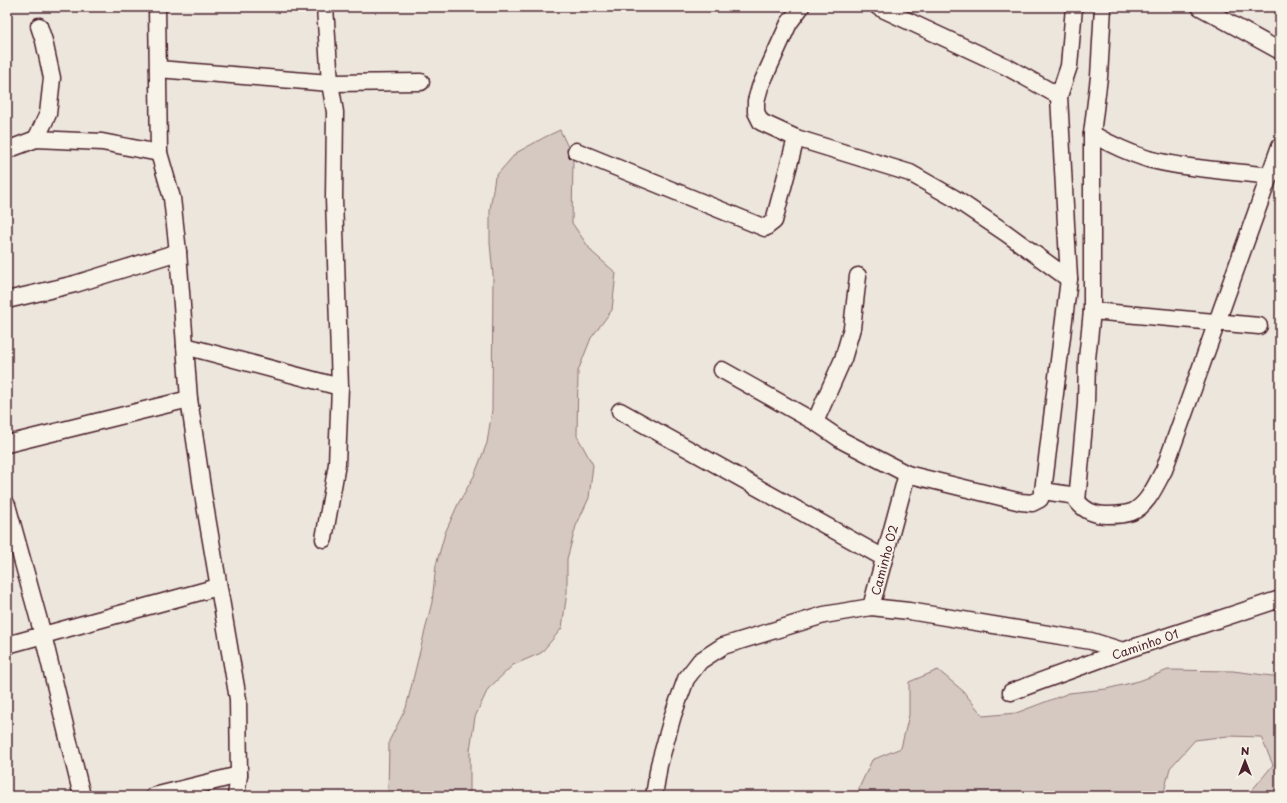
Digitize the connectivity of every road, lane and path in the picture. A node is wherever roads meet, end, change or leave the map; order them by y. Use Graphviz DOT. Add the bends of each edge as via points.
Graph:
graph roads {
  1 [pos="157,7"];
  2 [pos="325,7"];
  3 [pos="801,7"];
  4 [pos="878,7"];
  5 [pos="1074,7"];
  6 [pos="1103,7"];
  7 [pos="1200,7"];
  8 [pos="39,26"];
  9 [pos="1280,51"];
  10 [pos="158,69"];
  11 [pos="421,82"];
  12 [pos="330,84"];
  13 [pos="1059,96"];
  14 [pos="1092,134"];
  15 [pos="796,138"];
  16 [pos="36,139"];
  17 [pos="1280,146"];
  18 [pos="7,150"];
  19 [pos="576,151"];
  20 [pos="159,153"];
  21 [pos="1270,176"];
  22 [pos="178,252"];
  23 [pos="858,276"];
  24 [pos="1069,279"];
  25 [pos="7,300"];
  26 [pos="1092,311"];
  27 [pos="1216,322"];
  28 [pos="1259,326"];
  29 [pos="185,346"];
  30 [pos="722,370"];
  31 [pos="340,386"];
  32 [pos="189,399"];
  33 [pos="620,411"];
  34 [pos="814,422"];
  35 [pos="7,444"];
  36 [pos="907,474"];
  37 [pos="1043,491"];
  38 [pos="1077,496"];
  39 [pos="7,505"];
  40 [pos="324,539"];
  41 [pos="884,558"];
  42 [pos="218,587"];
  43 [pos="1280,599"];
  44 [pos="871,607"];
  45 [pos="43,635"];
  46 [pos="7,645"];
  47 [pos="1123,651"];
  48 [pos="1011,692"];
  49 [pos="238,775"];
  50 [pos="82,796"];
  51 [pos="154,796"];
  52 [pos="236,796"];
  53 [pos="654,796"];
  1 -- 10 [label="street"];
  2 -- 12 [label="street"];
  3 -- 15 [label="street" via="789,23 756,101 756,112 760,122"];
  4 -- 13 [label="street" via="1007,67"];
  5 -- 13 [label="street" via="1070,66"];
  6 -- 14 [label="street" via="1099,77"];
  7 -- 9 [label="street"];
  8 -- 16 [label="street" via="52,78 48,114"];
  10 -- 12 [label="street"];
  10 -- 20 [label="street"];
  11 -- 12 [label="street"];
  12 -- 31 [label="street" via="335,112 334,198"];
  13 -- 24 [label="street"];
  14 -- 21 [label="street" via="1148,159"];
  14 -- 26 [label="street"];
  15 -- 19 [label="street" via="774,221 765,228"];
  15 -- 24 [label="street" via="910,173 954,198"];
  16 -- 18 [label="street"];
  16 -- 20 [label="street" via="102,142"];
  17 -- 21 [label="street"];
  20 -- 22 [label="street" via="172,198"];
  21 -- 27 [label="street"];
  22 -- 25 [label="street" via="75,284"];
  22 -- 29 [label="street"];
  23 -- 34 [label="street" via="852,328 843,360"];
  24 -- 37 [label="street"];
  26 -- 27 [label="street"];
  26 -- 38 [label="street"];
  27 -- 28 [label="street"];
  27 -- 38 [label="street" via="1164,470 1152,493 1133,511 1102,515 1086,511 1077,501"];
  29 -- 31 [label="street"];
  29 -- 32 [label="street"];
  30 -- 34 [label="street"];
  31 -- 40 [label="street" via="337,464"];
  32 -- 35 [label="street"];
  32 -- 42 [label="street"];
  33 -- 41 [label="street"];
  34 -- 36 [label="street" via="843,441"];
  36 -- 37 [label="street" via="1021,502 1032,503 1040,499"];
  36 -- 41 [label="street, Caminho 02"];
  37 -- 38 [label="street"];
  39 -- 45 [label="street"];
  41 -- 44 [label="street, Caminho 02"];
  42 -- 45 [label="street"];
  42 -- 49 [label="street" via="238,698"];
  43 -- 47 [label="street, Caminho 01"];
  44 -- 47 [label="street" via="1091,641"];
  44 -- 53 [label="street, Caminho 02" via="824,615 723,646 700,661 686,679 673,715 659,765"];
  45 -- 46 [label="street"];
  45 -- 50 [label="street"];
  47 -- 48 [label="street, Caminho 01"];
  49 -- 51 [label="street"];
  49 -- 52 [label="street"];
}
